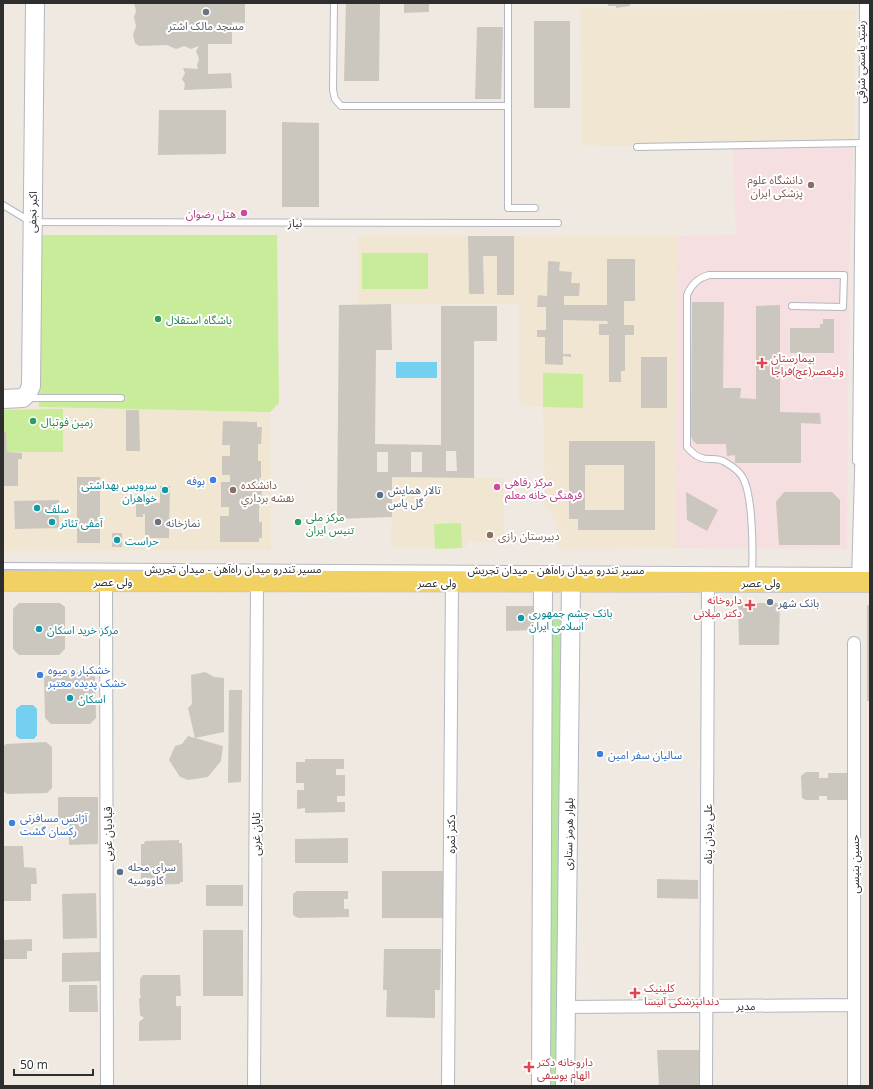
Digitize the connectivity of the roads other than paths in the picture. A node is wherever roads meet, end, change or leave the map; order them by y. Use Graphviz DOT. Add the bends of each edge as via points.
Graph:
graph roads {
  1 [pos="35,3"];
  2 [pos="334,3"];
  3 [pos="508,3"];
  4 [pos="860,3"];
  5 [pos="869,3"];
  6 [pos="508,106"];
  7 [pos="864,143"];
  8 [pos="637,147"];
  9 [pos="3,205"];
  10 [pos="535,208"];
  11 [pos="31,222"];
  12 [pos="558,223"];
  13 [pos="792,306"];
  14 [pos="869,331"];
  15 [pos="23,398"];
  16 [pos="121,398"];
  17 [pos="3,399"];
  18 [pos="856,466"];
  19 [pos="3,566"];
  20 [pos="751,576"];
  21 [pos="866,576"];
  22 [pos="3,581"];
  23 [pos="106,581"];
  24 [pos="257,582"];
  25 [pos="452,582"];
  26 [pos="543,582"];
  27 [pos="571,582"];
  28 [pos="708,582"];
  29 [pos="543,611"];
  30 [pos="570,612"];
  31 [pos="854,643"];
  32 [pos="854,1004"];
  33 [pos="565,1006"];
  34 [pos="707,1006"];
  35 [pos="107,1086"];
  36 [pos="254,1086"];
  37 [pos="448,1086"];
  38 [pos="541,1086"];
  39 [pos="565,1086"];
  40 [pos="706,1086"];
  41 [pos="854,1086"];
  1 -- 11 [label="street, اکبر نجفی"];
  2 -- 6 [label="lane" via="333,90 335,99 341,106"];
  3 -- 6 [label="lane"];
  4 -- 7 [label="street, رشید یاسمی شرقی" via="860,113"];
  5 -- 7 [label="street, رشید یاسمی شرقی"];
  6 -- 10 [label="lane" via="508,208"];
  7 -- 8 [label="lane"];
  7 -- 14 [label="street, رشید یاسمی شرقی"];
  7 -- 18 [label="lane"];
  9 -- 11 [label="lane"];
  11 -- 12 [label="lane, نیاز"];
  11 -- 15 [label="street, اکبر نجفی" via="31,386"];
  13 -- 20 [label="lane" via="843,307 844,275 709,275 695,283 687,295 687,447 694,455 704,459 724,461 743,477 748,490"];
  14 -- 21 [label="street, رشید یاسمی شرقی"];
  15 -- 16 [label="lane"];
  15 -- 17 [label="street"];
  19 -- 20 [label="lane, مسیر تندرو میدان راه‌آهن - میدان تجریش"];
  20 -- 21 [label="main road, ولی عصر"];
  20 -- 28 [label="main road, ولی عصر"];
  22 -- 23 [label="main road, ولی عصر"];
  23 -- 24 [label="main road, ولی عصر"];
  23 -- 35 [label="street, قبادیان غربی"];
  24 -- 25 [label="main road, ولی عصر"];
  24 -- 36 [label="street, تابان غربی"];
  25 -- 26 [label="main road, ولی عصر"];
  25 -- 37 [label="street, دکتر ثمره"];
  26 -- 27 [label="main road, ولی عصر"];
  26 -- 29 [label="street"];
  27 -- 28 [label="main road, ولی عصر"];
  27 -- 30 [label="street, بلوار هرمز ستاری"];
  28 -- 34 [label="street, علی یزدان پناه"];
  29 -- 30 [label="street" via="556,606"];
  29 -- 38 [label="street"];
  30 -- 33 [label="street, بلوار هرمز ستاری"];
  31 -- 32 [label="street, حسین بنیسی"];
  32 -- 34 [label="street, مدیر"];
  32 -- 41 [label="street, حسین بنیسی"];
  33 -- 34 [label="street, مدیر"];
  33 -- 39 [label="street, بلوار هرمز ستاری"];
  34 -- 40 [label="street, علی یزدان پناه"];
}
